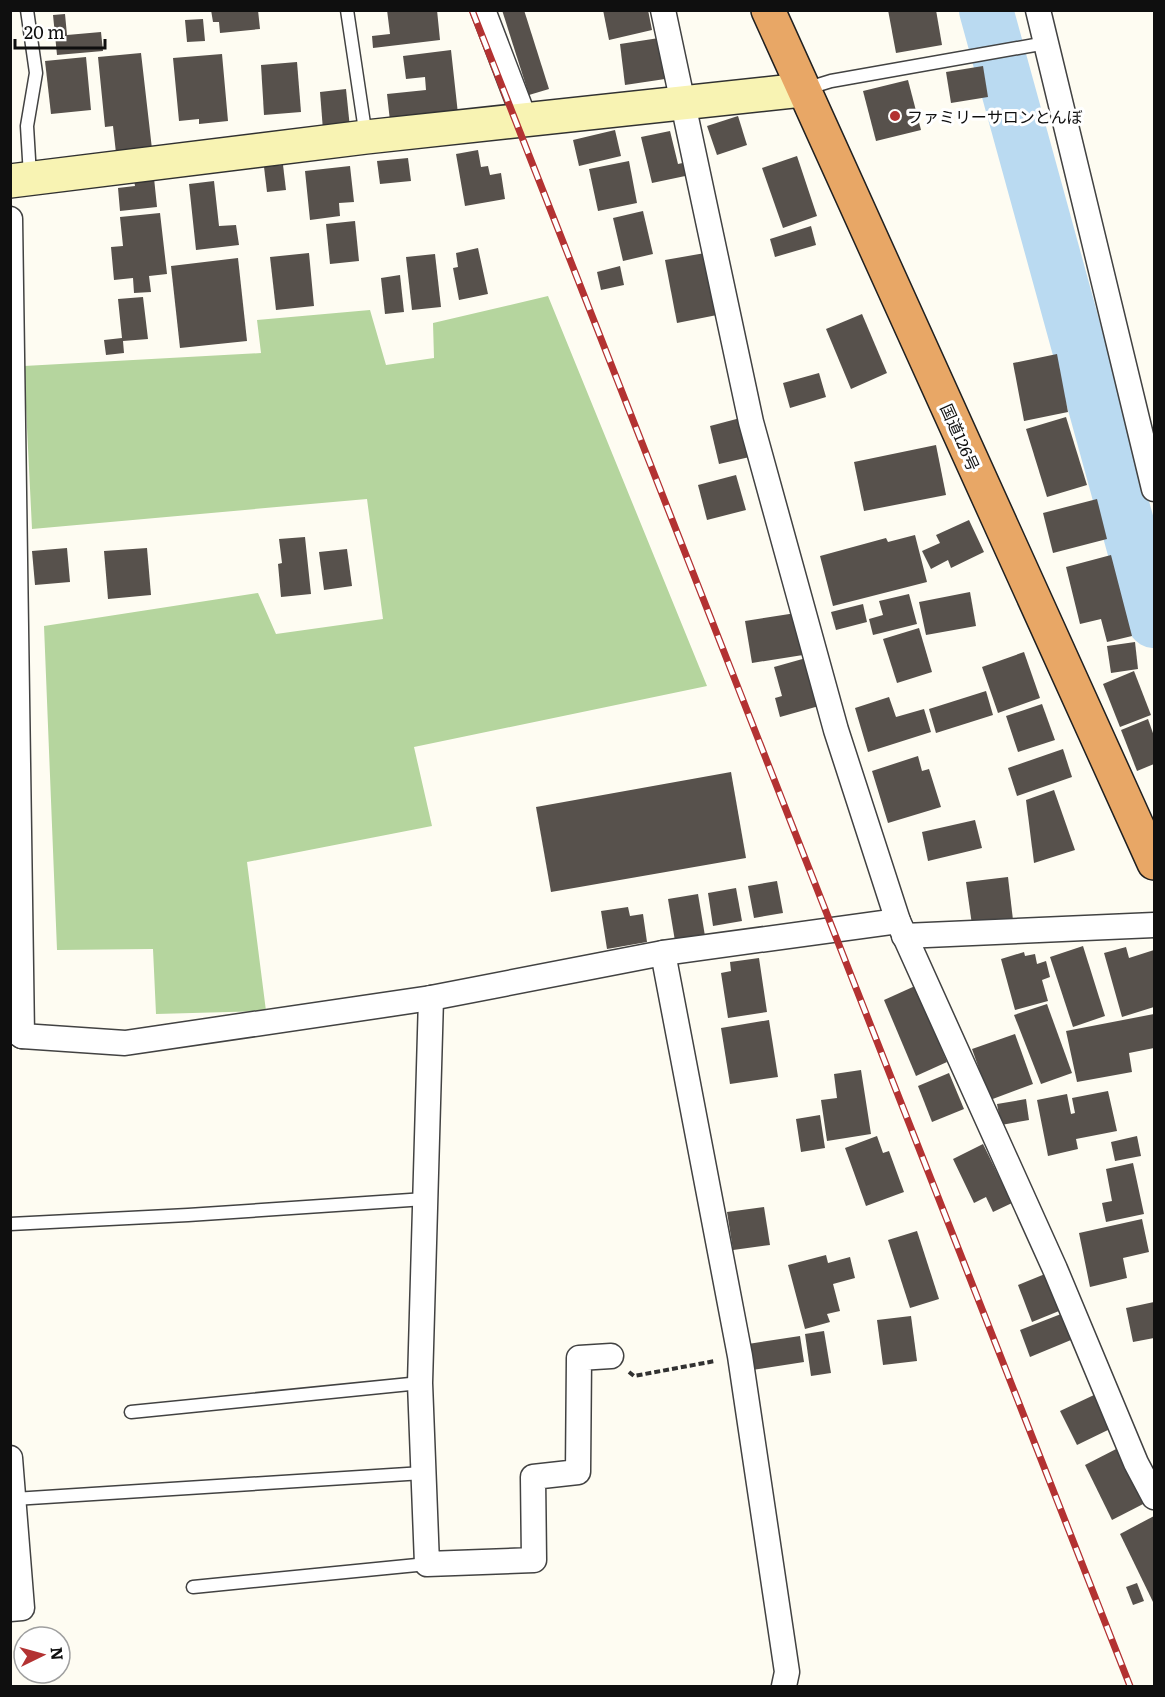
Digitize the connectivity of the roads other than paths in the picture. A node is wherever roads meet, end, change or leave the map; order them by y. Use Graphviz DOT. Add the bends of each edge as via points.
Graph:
graph roads {
  1 [pos="27,10"];
  2 [pos="347,10"];
  3 [pos="483,10"];
  4 [pos="663,10"];
  5 [pos="768,10"];
  6 [pos="1038,10"];
  7 [pos="1046,43"];
  8 [pos="802,90"];
  9 [pos="681,103"];
  10 [pos="525,120"];
  11 [pos="366,137"];
  12 [pos="20,180"];
  13 [pos="10,219"];
  14 [pos="1144,406"];
  15 [pos="1155,489"];
  16 [pos="1155,864"];
  17 [pos="1155,925"];
  18 [pos="901,928"];
  19 [pos="663,953"];
  20 [pos="431,998"];
  21 [pos="16,1032"];
  22 [pos="425,1199"];
  23 [pos="10,1224"];
  24 [pos="611,1356"];
  25 [pos="420,1383"];
  26 [pos="131,1412"];
  27 [pos="10,1458"];
  28 [pos="423,1473"];
  29 [pos="1155,1497"];
  30 [pos="14,1498"];
  31 [pos="428,1564"];
  32 [pos="193,1587"];
  33 [pos="10,1609"];
  34 [pos="784,1686"];
  1 -- 12 [label="lane" via="36,73"];
  2 -- 11 [label="lane"];
  3 -- 10 [label="street"];
  4 -- 9 [label="street"];
  5 -- 8 [label="highway, 国道126号"];
  6 -- 7 [label="street"];
  7 -- 8 [label="lane" via="831,81"];
  7 -- 14 [label="street"];
  8 -- 9 [label="street"];
  8 -- 16 [label="highway, 国道126号"];
  9 -- 10 [label="street"];
  9 -- 18 [label="street" via="752,422 836,730"];
  10 -- 11 [label="street"];
  11 -- 12 [label="street"];
  13 -- 21 [label="street"];
  14 -- 15 [label="street"];
  17 -- 18 [label="street"];
  18 -- 19 [label="street"];
  18 -- 29 [label="street"];
  19 -- 20 [label="street"];
  19 -- 34 [label="street" via="740,1356 787,1672"];
  20 -- 21 [label="street" via="125,1043"];
  20 -- 22 [label="street"];
  22 -- 23 [label="lane"];
  22 -- 25 [label="street"];
  24 -- 31 [label="street" via="579,1358 579,1472 533,1477 534,1560"];
  25 -- 26 [label="lane"];
  25 -- 28 [label="street"];
  27 -- 30 [label="street"];
  28 -- 30 [label="lane"];
  28 -- 31 [label="street"];
  30 -- 33 [label="street" via="22,1608"];
  31 -- 32 [label="lane"];
}
